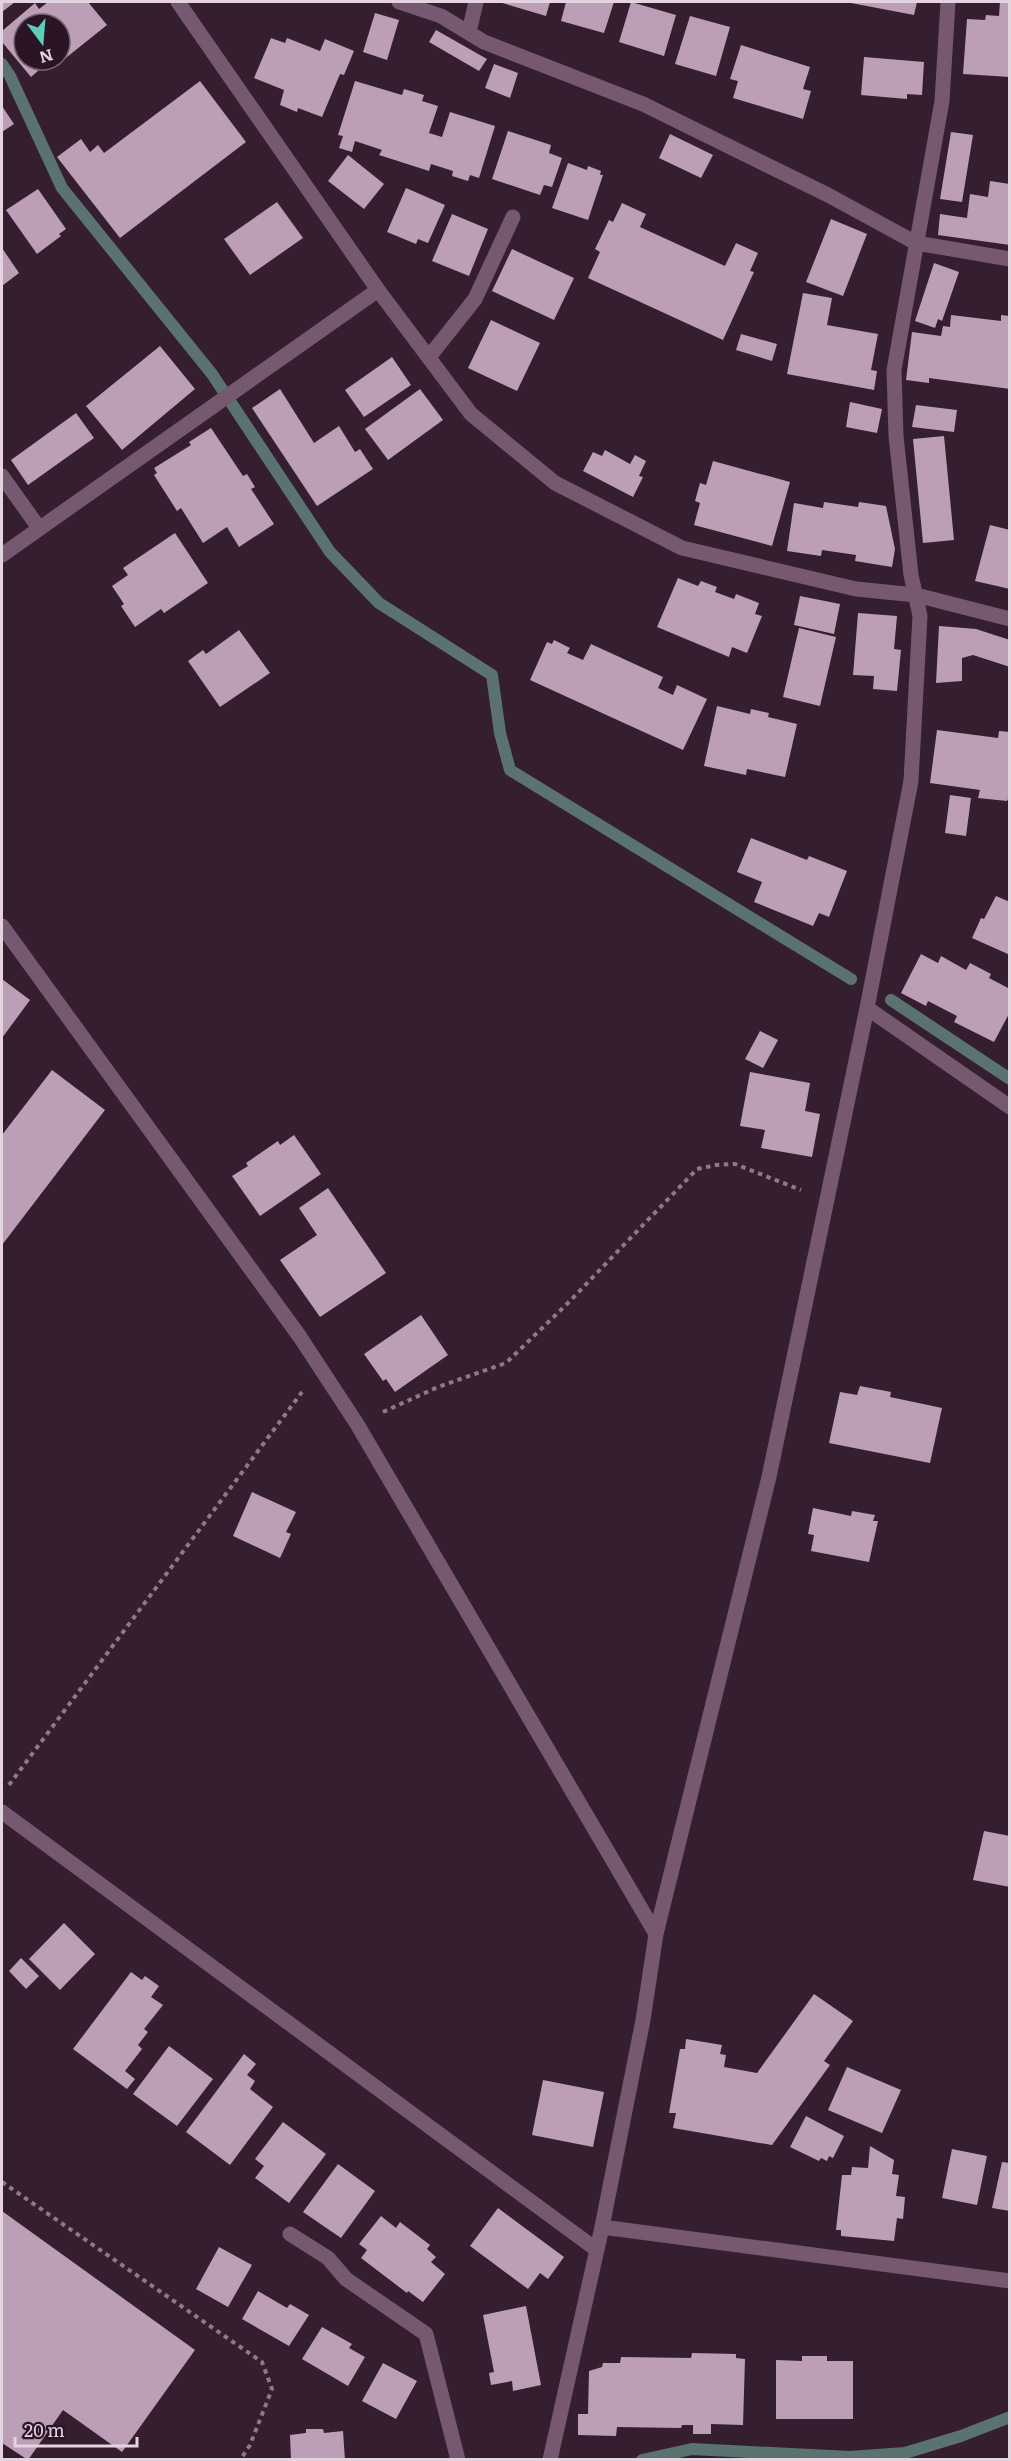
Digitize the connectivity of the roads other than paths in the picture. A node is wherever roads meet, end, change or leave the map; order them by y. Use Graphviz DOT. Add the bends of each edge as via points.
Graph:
graph roads {
  1 [pos="178,2"];
  2 [pos="399,2"];
  3 [pos="476,2"];
  4 [pos="948,2"];
  5 [pos="469,32"];
  6 [pos="513,217"];
  7 [pos="916,243"];
  8 [pos="1010,259"];
  9 [pos="378,290"];
  10 [pos="429,357"];
  11 [pos="2,476"];
  12 [pos="39,528"];
  13 [pos="2,555"];
  14 [pos="916,595"];
  15 [pos="1010,619"];
  16 [pos="2,926"];
  17 [pos="867,1008"];
  18 [pos="1010,1107"];
  19 [pos="2,1812"];
  20 [pos="656,1934"];
  21 [pos="602,2227"];
  22 [pos="290,2234"];
  23 [pos="597,2250"];
  24 [pos="1010,2281"];
  25 [pos="458,2460"];
  26 [pos="550,2460"];
  1 -- 9 [label="street"];
  2 -- 5 [label="street" via="441,16"];
  3 -- 5 [label="street"];
  4 -- 7 [label="street" via="942,101"];
  5 -- 7 [label="street" via="484,42 643,104"];
  6 -- 10 [label="street" via="475,299"];
  7 -- 8 [label="street"];
  7 -- 14 [label="street" via="894,370 896,436"];
  9 -- 10 [label="street"];
  9 -- 12 [label="street"];
  10 -- 14 [label="street" via="471,414 555,483 682,548 856,589"];
  11 -- 12 [label="street"];
  12 -- 13 [label="street"];
  14 -- 15 [label="street"];
  14 -- 17 [label="street" via="920,616 911,781"];
  16 -- 20 [label="street" via="357,1424"];
  17 -- 18 [label="street"];
  17 -- 20 [label="street" via="769,1478"];
  19 -- 23 [label="street"];
  20 -- 21 [label="street"];
  21 -- 23 [label="street"];
  21 -- 24 [label="street"];
  22 -- 25 [label="street" via="328,2258 346,2279 426,2334"];
  23 -- 26 [label="street"];
}
